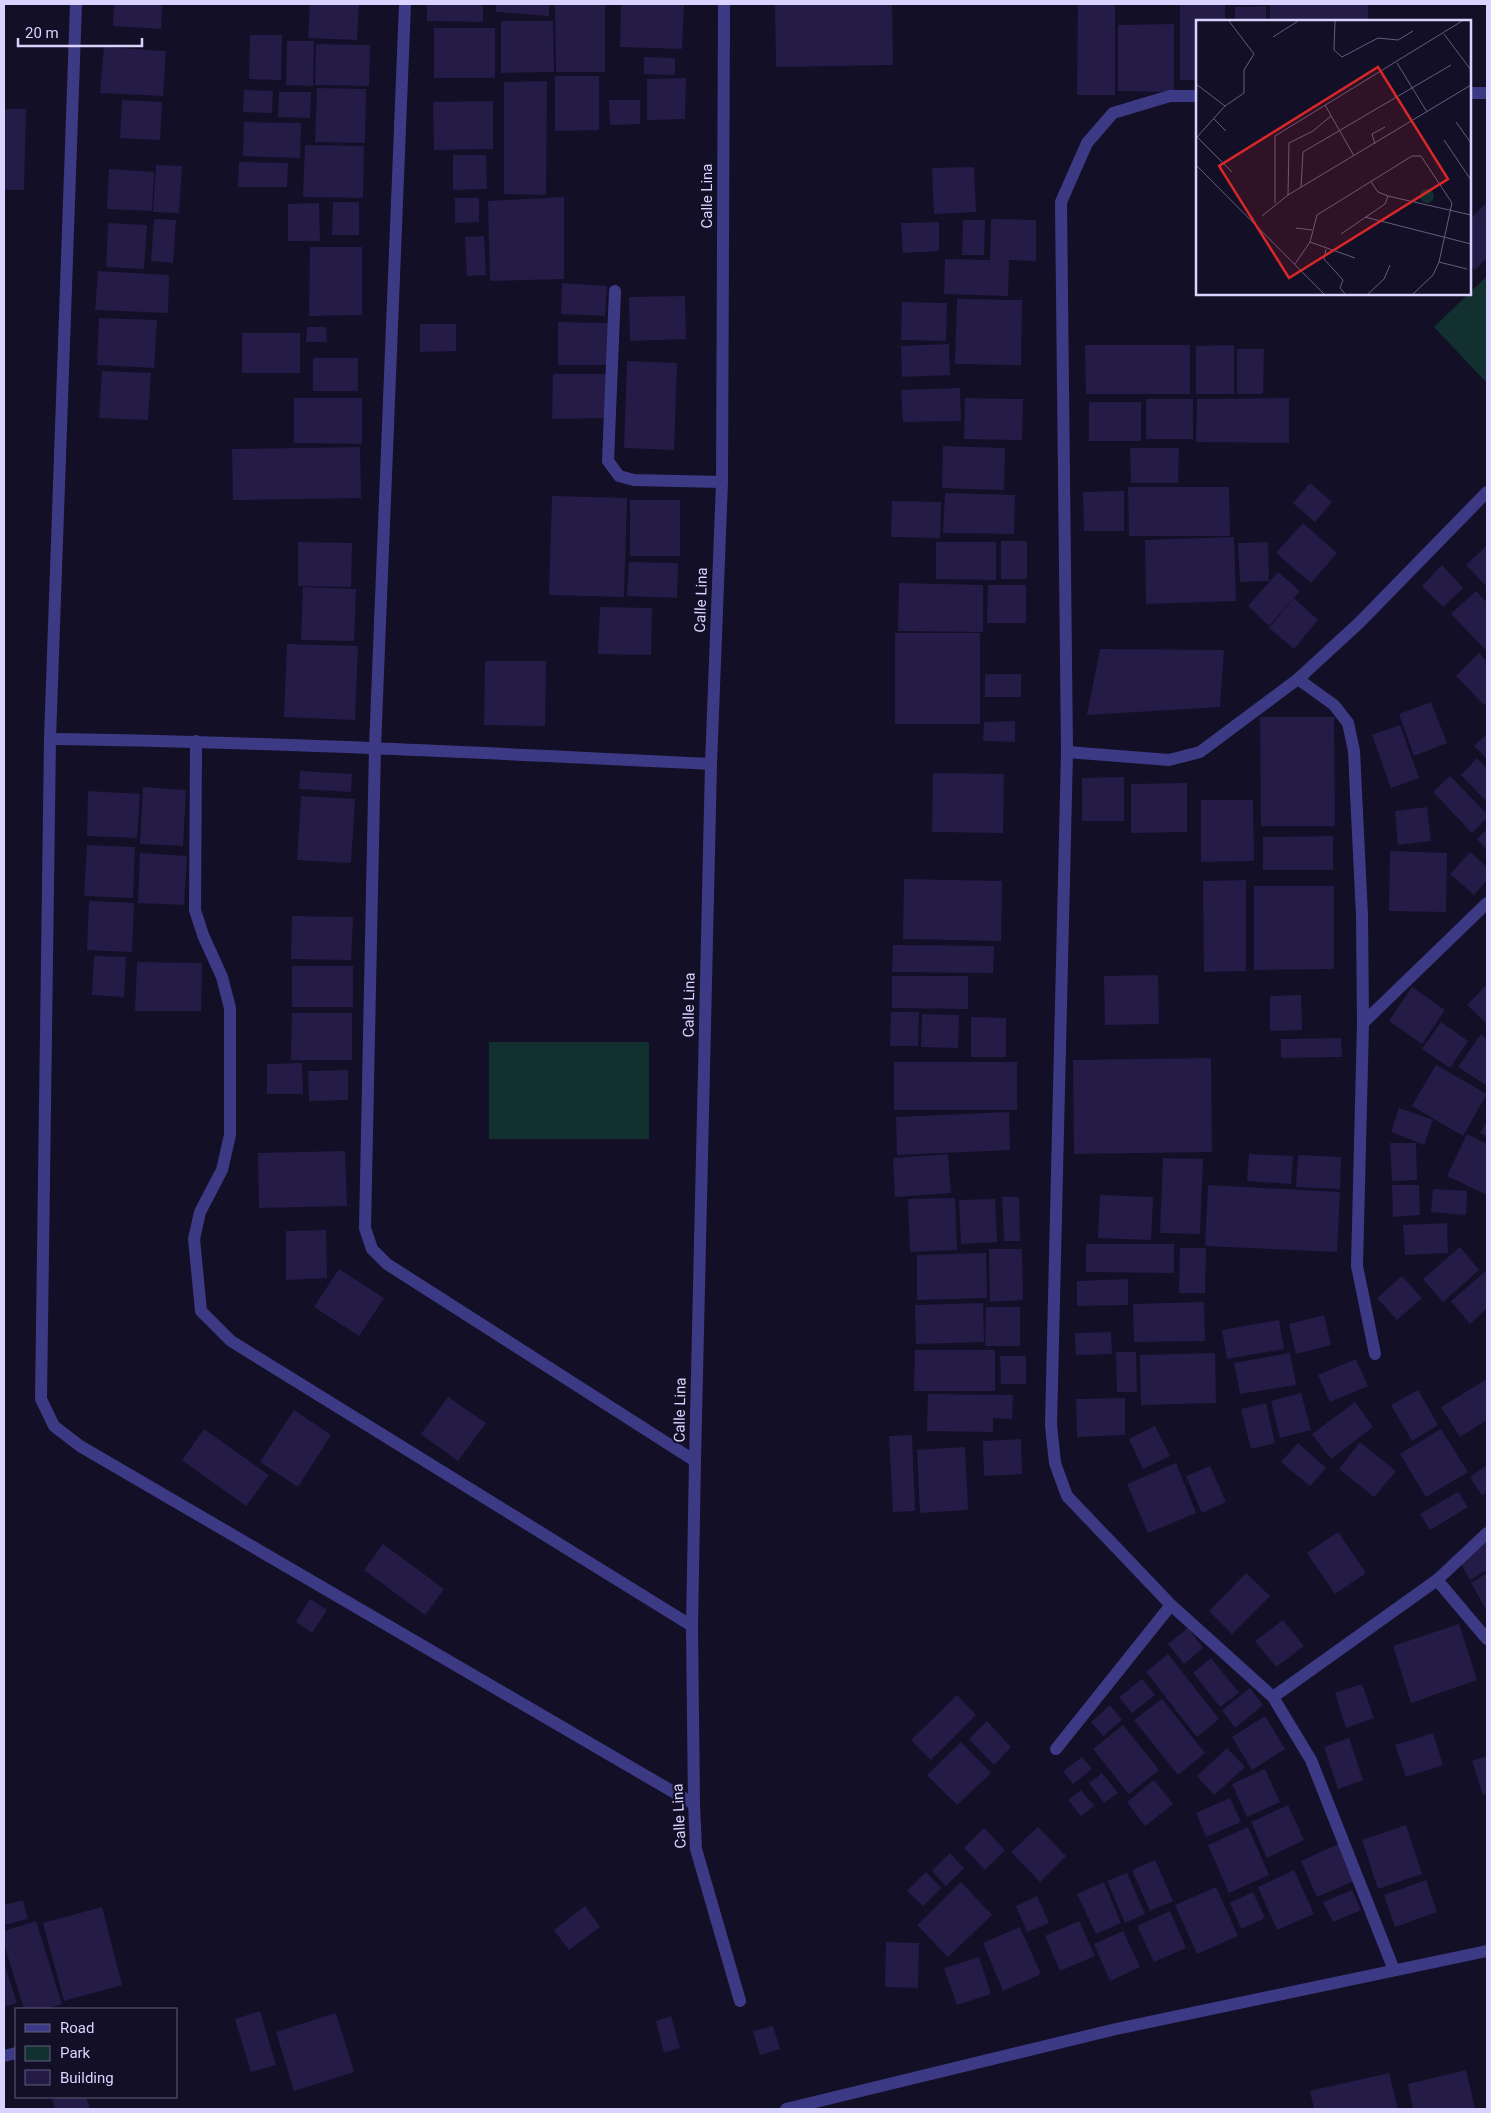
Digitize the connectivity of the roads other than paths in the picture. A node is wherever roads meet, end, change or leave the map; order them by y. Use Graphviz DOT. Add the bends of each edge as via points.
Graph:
graph roads {
  1 [pos="76,4"];
  2 [pos="404,4"];
  3 [pos="724,4"];
  4 [pos="1471,93"];
  5 [pos="1487,93"];
  6 [pos="1196,96"];
  7 [pos="615,291"];
  8 [pos="722,482"];
  9 [pos="1487,492"];
  10 [pos="1298,679"];
  11 [pos="50,739"];
  12 [pos="196,741"];
  13 [pos="376,747"];
  14 [pos="1067,752"];
  15 [pos="711,764"];
  16 [pos="1487,903"];
  17 [pos="1363,1023"];
  18 [pos="1376,1354"];
  19 [pos="695,1461"];
  20 [pos="1487,1533"];
  21 [pos="1437,1580"];
  22 [pos="1171,1605"];
  23 [pos="692,1626"];
  24 [pos="1487,1639"];
  25 [pos="1273,1697"];
  26 [pos="1056,1749"];
  27 [pos="694,1804"];
  28 [pos="1487,1951"];
  29 [pos="1394,1970"];
  30 [pos="740,2001"];
  31 [pos="786,2109"];
  1 -- 11 [label="street"];
  2 -- 13 [label="street"];
  3 -- 8 [label="street, Calle Lina"];
  4 -- 5 [label="street"];
  6 -- 14 [label="street" via="1170,96 1113,113 1087,143 1061,202"];
  7 -- 8 [label="street" via="608,461 619,476 634,480"];
  8 -- 15 [label="street, Calle Lina"];
  9 -- 10 [label="street" via="1359,623"];
  10 -- 14 [label="street" via="1200,752 1169,760"];
  10 -- 17 [label="street" via="1334,705 1348,723 1354,751 1362,916"];
  11 -- 12 [label="street"];
  11 -- 27 [label="street" via="41,1399 54,1426 80,1446"];
  12 -- 13 [label="street"];
  12 -- 23 [label="street" via="195,910 222,977 230,1008 230,1135 222,1170 200,1212 194,1239 201,1311 231,1340"];
  13 -- 15 [label="street"];
  13 -- 19 [label="street" via="365,1228 372,1249 387,1264"];
  14 -- 22 [label="street" via="1051,1424 1055,1463 1067,1496"];
  15 -- 19 [label="street, Calle Lina"];
  16 -- 17 [label="street"];
  17 -- 18 [label="street" via="1357,1266"];
  19 -- 23 [label="street, Calle Lina"];
  20 -- 21 [label="street"];
  21 -- 24 [label="street"];
  21 -- 25 [label="street"];
  22 -- 25 [label="street"];
  22 -- 26 [label="street"];
  23 -- 27 [label="street, Calle Lina"];
  25 -- 29 [label="street" via="1312,1760"];
  27 -- 30 [label="street, Calle Lina" via="696,1849"];
  28 -- 29 [label="street"];
  29 -- 31 [label="street" via="1116,2029"];
}
